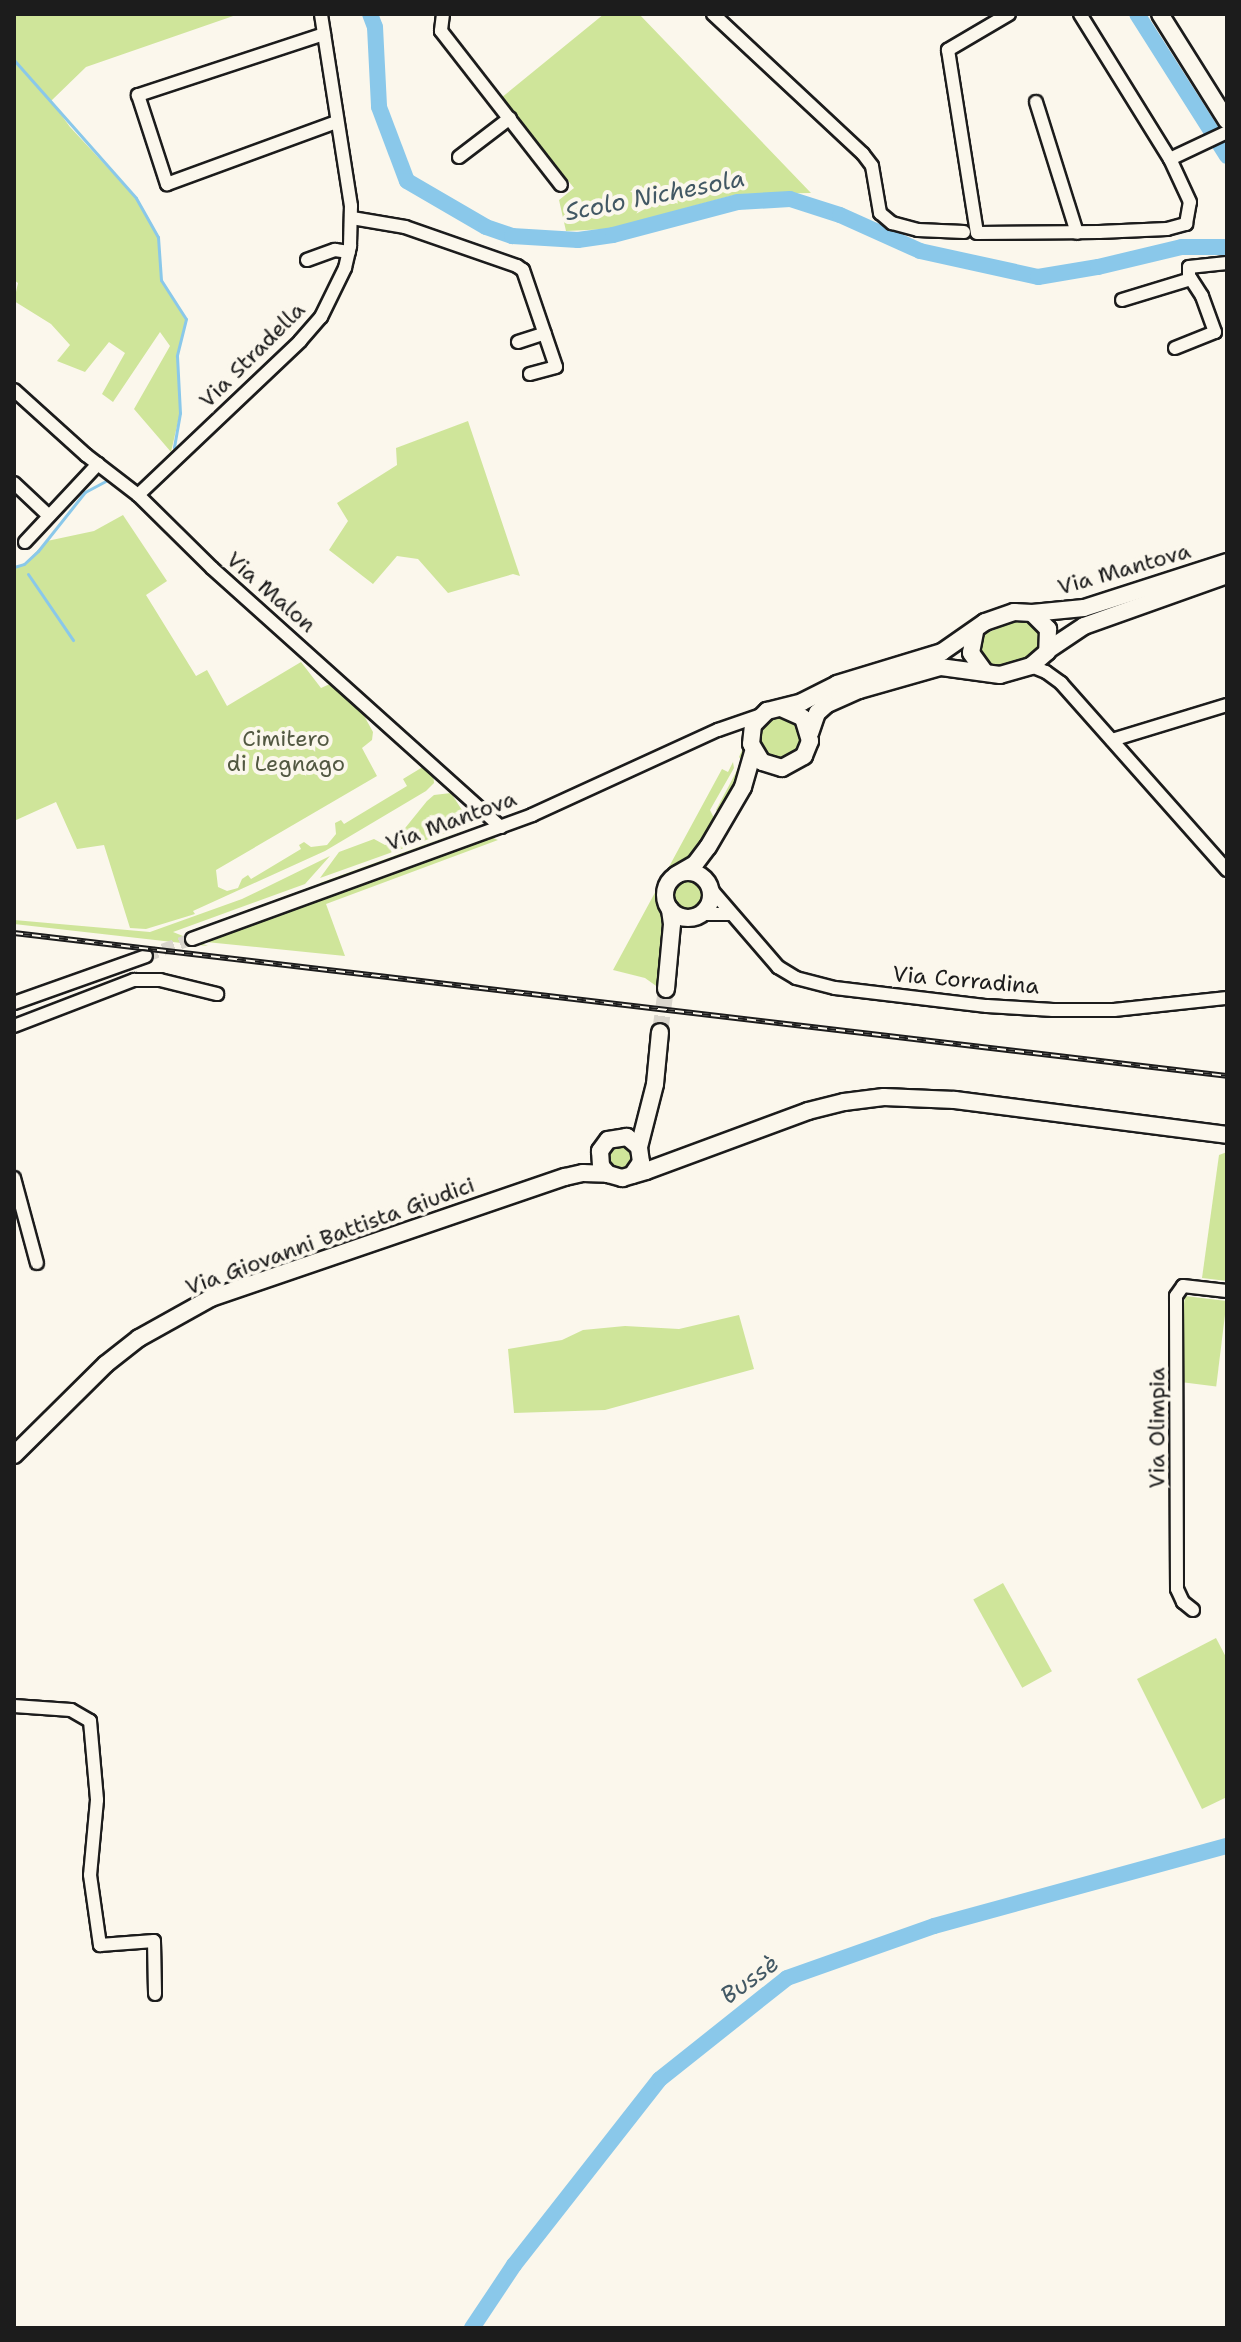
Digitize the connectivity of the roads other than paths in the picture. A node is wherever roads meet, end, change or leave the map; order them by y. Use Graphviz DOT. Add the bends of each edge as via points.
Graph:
graph roads {
  1 [pos="321,14"];
  2 [pos="443,14"];
  3 [pos="713,14"];
  4 [pos="1009,14"];
  5 [pos="1080,14"];
  6 [pos="1160,14"];
  7 [pos="324,34"];
  8 [pos="1036,102"];
  9 [pos="510,118"];
  10 [pos="336,122"];
  11 [pos="1226,129"];
  12 [pos="459,157"];
  13 [pos="1170,159"];
  14 [pos="561,185"];
  15 [pos="352,218"];
  16 [pos="964,232"];
  17 [pos="1077,233"];
  18 [pos="349,252"];
  19 [pos="307,260"];
  20 [pos="1227,263"];
  21 [pos="1190,273"];
  22 [pos="1122,300"];
  23 [pos="545,333"];
  24 [pos="518,342"];
  25 [pos="1175,348"];
  26 [pos="530,374"];
  27 [pos="14,390"];
  28 [pos="98,464"];
  29 [pos="14,483"];
  30 [pos="138,495"];
  31 [pos="49,516"];
  32 [pos="25,542"];
  33 [pos="1227,562"];
  34 [pos="1227,575"];
  35 [pos="1032,613"];
  36 [pos="975,632"];
  37 [pos="1047,651"];
  38 [pos="1031,666"];
  39 [pos="985,672"];
  40 [pos="1061,683"];
  41 [pos="1227,705"];
  42 [pos="781,708"];
  43 [pos="761,715"];
  44 [pos="718,730"];
  45 [pos="810,733"];
  46 [pos="1112,740"];
  47 [pos="752,748"];
  48 [pos="774,767"];
  49 [pos="743,787"];
  50 [pos="501,827"];
  51 [pos="708,847"];
  52 [pos="1227,870"];
  53 [pos="676,875"];
  54 [pos="707,884"];
  55 [pos="670,909"];
  56 [pos="730,914"];
  57 [pos="696,916"];
  58 [pos="192,939"];
  59 [pos="671,944"];
  60 [pos="146,956"];
  61 [pos="666,989"];
  62 [pos="217,994"];
  63 [pos="1227,998"];
  64 [pos="14,1003"];
  65 [pos="14,1026"];
  66 [pos="660,1032"];
  67 [pos="647,1111"];
  68 [pos="1227,1135"];
  69 [pos="622,1136"];
  70 [pos="640,1149"];
  71 [pos="600,1151"];
  72 [pos="670,1160"];
  73 [pos="608,1174"];
  74 [pos="632,1175"];
  75 [pos="565,1177"];
  76 [pos="14,1178"];
  77 [pos="37,1263"];
  78 [pos="1227,1291"];
  79 [pos="14,1455"];
  80 [pos="1193,1610"];
  81 [pos="14,1706"];
  82 [pos="155,1994"];
  1 -- 7 [label="street, Via Stradella"];
  2 -- 9 [label="street" via="441,31"];
  3 -- 16 [label="street" via="863,154 872,166 880,213 892,223 918,230"];
  4 -- 17 [label="street" via="948,50 977,233"];
  5 -- 13 [label="street"];
  6 -- 11 [label="main road"];
  7 -- 10 [label="street, Via Stradella"];
  7 -- 10 [label="street" via="138,95 167,184"];
  8 -- 17 [label="street"];
  9 -- 12 [label="street"];
  9 -- 14 [label="street"];
  10 -- 15 [label="street, Via Stradella"];
  11 -- 13 [label="street"];
  13 -- 17 [label="street" via="1190,202 1186,224"];
  15 -- 18 [label="street, Via Stradella"];
  15 -- 23 [label="street" via="405,227 517,266"];
  18 -- 19 [label="street" via="335,250"];
  18 -- 30 [label="street, Via Stradella" via="321,317"];
  20 -- 21 [label="street"];
  21 -- 22 [label="street"];
  21 -- 25 [label="street" via="1215,332"];
  23 -- 24 [label="street"];
  23 -- 26 [label="street" via="556,367"];
  27 -- 28 [label="street, Via Malon"];
  28 -- 30 [label="street, Via Malon"];
  28 -- 31 [label="street"];
  29 -- 31 [label="street"];
  30 -- 50 [label="street, Via Malon"];
  31 -- 32 [label="street"];
  33 -- 35 [label="main road, Via Mantova" via="1084,608"];
  34 -- 37 [label="main road, Via Mantova" via="1084,626"];
  35 -- 36 [label="main road, Via Mantova" via="1018,611 989,620"];
  35 -- 37 [label="main road, Via Mantova" via="1048,629"];
  36 -- 39 [label="main road" via="971,653"];
  36 -- 42 [label="main road, Via Mantova" via="942,652 837,684"];
  37 -- 38 [label="main road, Via Mantova"];
  37 -- 40 [label="street"];
  38 -- 39 [label="main road" via="1004,675"];
  38 -- 40 [label="street"];
  39 -- 45 [label="main road" via="940,667 859,690 827,704 817,713"];
  40 -- 46 [label="street"];
  41 -- 46 [label="street"];
  42 -- 43 [label="main road, Via Mantova"];
  42 -- 45 [label="main road" via="803,718"];
  43 -- 44 [label="street, Via Mantova"];
  43 -- 47 [label="main road" via="751,731"];
  44 -- 47 [label="street" via="734,731"];
  44 -- 50 [label="street, Via Mantova"];
  45 -- 48 [label="main road" via="804,756 790,766"];
  46 -- 52 [label="street"];
  47 -- 48 [label="main road" via="762,762"];
  47 -- 49 [label="main road"];
  48 -- 49 [label="main road"];
  49 -- 51 [label="main road"];
  50 -- 58 [label="street, Via Mantova"];
  51 -- 53 [label="main road" via="695,864"];
  51 -- 54 [label="main road"];
  53 -- 54 [label="main road" via="688,872"];
  53 -- 55 [label="main road" via="666,887"];
  54 -- 56 [label="street, Via Corradina"];
  54 -- 57 [label="main road" via="709,902"];
  55 -- 57 [label="main road" via="679,916"];
  55 -- 59 [label="main road"];
  56 -- 57 [label="street"];
  56 -- 63 [label="street, Via Corradina" via="778,967 796,978 835,988 1042,1010 1114,1010"];
  57 -- 59 [label="main road" via="678,928"];
  59 -- 61 [label="main road"];
  60 -- 64 [label="street"];
  62 -- 65 [label="street" via="160,980 134,980"];
  66 -- 67 [label="main road"];
  67 -- 69 [label="main road, Via Giovanni Battista Giudici"];
  67 -- 70 [label="main road"];
  68 -- 72 [label="main road, Via Giovanni Battista Giudici" via="970,1102 884,1097 808,1111"];
  69 -- 70 [label="main road"];
  69 -- 71 [label="main road, Via Giovanni Battista Giudici" via="608,1140"];
  70 -- 72 [label="main road"];
  70 -- 74 [label="main road" via="641,1162"];
  71 -- 73 [label="main road"];
  71 -- 75 [label="main road, Via Giovanni Battista Giudici"];
  72 -- 74 [label="main road, Via Giovanni Battista Giudici"];
  73 -- 74 [label="main road, Via Giovanni Battista Giudici"];
  73 -- 75 [label="main road, Via Giovanni Battista Giudici"];
  75 -- 79 [label="main road, Via Giovanni Battista Giudici" via="263,1279 176,1315 106,1364"];
  76 -- 77 [label="street"];
  78 -- 80 [label="street, Via Olimpia" via="1183,1286 1177,1292 1177,1589"];
  81 -- 82 [label="street" via="71,1710 90,1721 97,1800 90,1875 100,1945 154,1941"];
}
